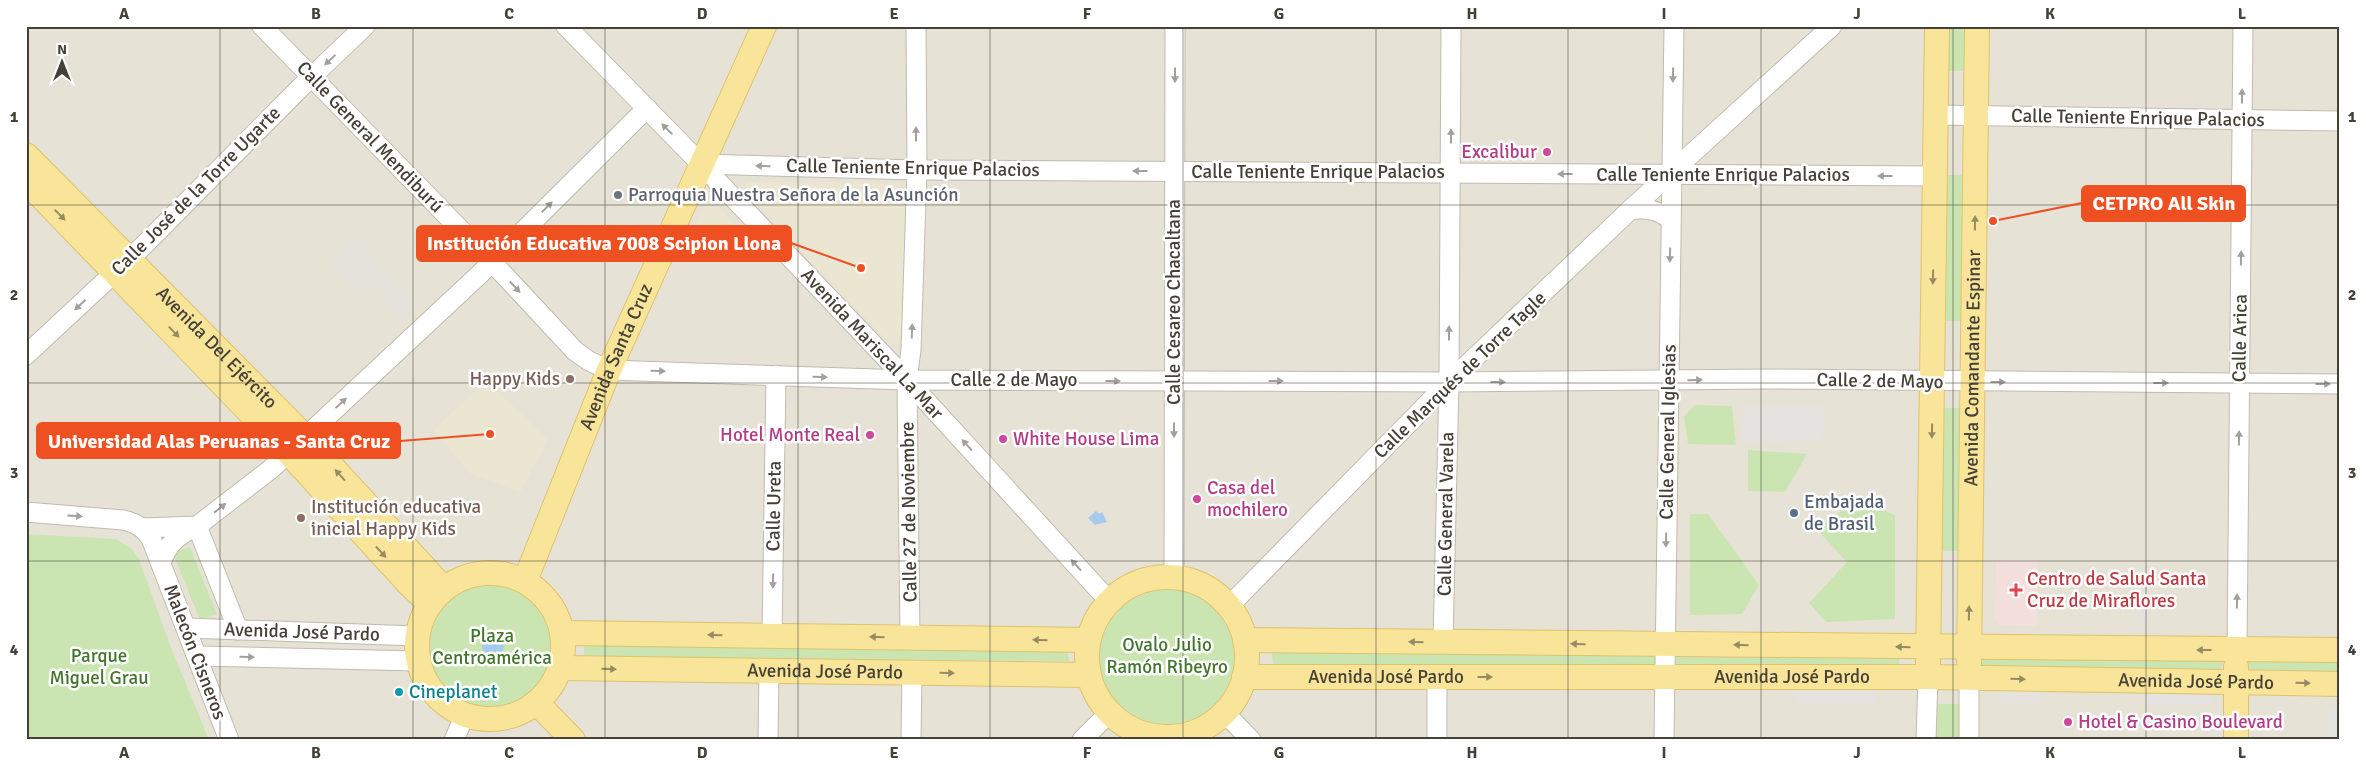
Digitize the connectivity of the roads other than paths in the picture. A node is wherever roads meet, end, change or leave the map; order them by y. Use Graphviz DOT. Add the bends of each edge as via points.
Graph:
graph roads {
  1 [pos="262,26"];
  2 [pos="365,26"];
  3 [pos="566,26"];
  4 [pos="764,26"];
  5 [pos="916,26"];
  6 [pos="1175,26"];
  7 [pos="1451,26"];
  8 [pos="1674,26"];
  9 [pos="1832,26"];
  10 [pos="1937,26"];
  11 [pos="1977,26"];
  12 [pos="2243,26"];
  13 [pos="311,77"];
  14 [pos="647,108"];
  15 [pos="1936,115"];
  16 [pos="1976,116"];
  17 [pos="2242,119"];
  18 [pos="2340,121"];
  19 [pos="1697,150"];
  20 [pos="26,154"];
  21 [pos="701,164"];
  22 [pos="917,170"];
  23 [pos="1174,171"];
  24 [pos="1450,173"];
  25 [pos="1671,175"];
  26 [pos="1700,175"];
  27 [pos="1934,176"];
  28 [pos="26,181"];
  29 [pos="1630,210"];
  30 [pos="1670,219"];
  31 [pos="492,262"];
  32 [pos="122,266"];
  33 [pos="26,355"];
  34 [pos="609,370"];
  35 [pos="776,375"];
  36 [pos="907,380"];
  37 [pos="1174,381"];
  38 [pos="1669,381"];
  39 [pos="1420,382"];
  40 [pos="1449,382"];
  41 [pos="1932,382"];
  42 [pos="1974,382"];
  43 [pos="2240,384"];
  44 [pos="2340,384"];
  45 [pos="1429,402"];
  46 [pos="297,444"];
  47 [pos="26,512"];
  48 [pos="197,526"];
  49 [pos="142,528"];
  50 [pos="161,564"];
  51 [pos="1174,577"];
  52 [pos="525,581"];
  53 [pos="437,596"];
  54 [pos="1109,601"];
  55 [pos="1229,606"];
  56 [pos="186,628"];
  57 [pos="238,630"];
  58 [pos="563,633"];
  59 [pos="417,636"];
  60 [pos="772,636"];
  61 [pos="910,638"];
  62 [pos="1088,640"];
  63 [pos="1245,640"];
  64 [pos="1442,642"];
  65 [pos="1665,644"];
  66 [pos="1929,647"];
  67 [pos="1969,648"];
  68 [pos="2237,650"];
  69 [pos="2340,650"];
  70 [pos="198,656"];
  71 [pos="418,661"];
  72 [pos="560,668"];
  73 [pos="769,671"];
  74 [pos="912,673"];
  75 [pos="1089,675"];
  76 [pos="1244,677"];
  77 [pos="1437,677"];
  78 [pos="1665,677"];
  79 [pos="1928,677"];
  80 [pos="1969,679"];
  81 [pos="2236,683"];
  82 [pos="2340,684"];
  83 [pos="537,703"];
  84 [pos="1110,712"];
  85 [pos="1224,712"];
  86 [pos="465,715"];
  87 [pos="1161,738"];
  88 [pos="229,740"];
  89 [pos="454,740"];
  90 [pos="573,740"];
  91 [pos="768,740"];
  92 [pos="911,740"];
  93 [pos="1082,740"];
  94 [pos="1250,740"];
  95 [pos="1437,740"];
  96 [pos="1664,740"];
  97 [pos="1926,740"];
  98 [pos="1969,740"];
  99 [pos="2236,740"];
  1 -- 13 [label="street, Calle General Mendiburú"];
  2 -- 13 [label="street, Calle José de la Torre Ugarte, one-way"];
  3 -- 14 [label="street, Avenida Mariscal La Mar"];
  4 -- 21 [label="main road, Avenida Santa Cruz"];
  22 -- 5 [label="street, Calle 27 de Noviembre, one-way"];
  6 -- 23 [label="street, Calle Cesareo Chacaltana, one-way"];
  24 -- 7 [label="street, Calle General Varela, one-way"];
  8 -- 25 [label="street, Calle General Iglesias, one-way"];
  9 -- 19 [label="street, Calle Marqués de Torre Tagle"];
  10 -- 15 [label="main road"];
  11 -- 16 [label="main road, Avenida Comandante Espinar"];
  17 -- 12 [label="street, Calle Arica, one-way"];
  13 -- 31 [label="street, Calle General Mendiburú"];
  13 -- 32 [label="street, Calle José de la Torre Ugarte"];
  21 -- 14 [label="street, Avenida Mariscal La Mar, one-way"];
  31 -- 14 [label="street, one-way"];
  15 -- 16 [label="street, Calle Teniente Enrique Palacios"];
  15 -- 27 [label="main road"];
  16 -- 17 [label="street, Calle Teniente Enrique Palacios"];
  42 -- 16 [label="main road, Avenida Comandante Espinar, one-way"];
  17 -- 18 [label="street, Calle Teniente Enrique Palacios"];
  43 -- 17 [label="street, Calle Arica, one-way"];
  19 -- 25 [label="street, Calle Marqués de Torre Tagle"];
  19 -- 26 [label="street" via="1693,162"];
  20 -- 32 [label="main road, Avenida Del Ejército"];
  22 -- 21 [label="street, Calle Teniente Enrique Palacios, one-way"];
  21 -- 34 [label="main road, Avenida Santa Cruz"];
  21 -- 36 [label="street, Avenida Mariscal La Mar"];
  23 -- 22 [label="street, Calle Teniente Enrique Palacios, one-way"];
  36 -- 22 [label="street, Calle 27 de Noviembre, one-way" via="911,350"];
  23 -- 24 [label="street, Calle Teniente Enrique Palacios"];
  23 -- 37 [label="street, Calle Cesareo Chacaltana"];
  25 -- 24 [label="street, Calle Teniente Enrique Palacios, one-way"];
  40 -- 24 [label="street, Calle General Varela, one-way"];
  25 -- 26 [label="street, Calle Teniente Enrique Palacios"];
  25 -- 29 [label="street, Calle Marqués de Torre Tagle"];
  25 -- 30 [label="street, Calle General Iglesias"];
  27 -- 26 [label="street, Calle Teniente Enrique Palacios, one-way"];
  27 -- 41 [label="main road, one-way"];
  28 -- 32 [label="main road, Avenida Del Ejército, one-way"];
  29 -- 30 [label="street" via="1656,210"];
  29 -- 40 [label="street, Calle Marqués de Torre Tagle"];
  30 -- 38 [label="street, Calle General Iglesias, one-way"];
  31 -- 34 [label="street, Calle General Mendiburú, one-way" via="575,351"];
  46 -- 31 [label="street, one-way"];
  32 -- 33 [label="street, Calle José de la Torre Ugarte, one-way"];
  32 -- 46 [label="main road, Avenida Del Ejército"];
  34 -- 35 [label="street, Calle 2 de Mayo, one-way"];
  34 -- 52 [label="main road, Avenida Santa Cruz"];
  35 -- 36 [label="street, Calle 2 de Mayo, one-way"];
  35 -- 60 [label="street, Calle Ureta, one-way"];
  36 -- 37 [label="street, Calle 2 de Mayo, one-way"];
  54 -- 36 [label="street, Avenida Mariscal La Mar, one-way"];
  36 -- 61 [label="street, Calle 27 de Noviembre"];
  37 -- 39 [label="street, Calle 2 de Mayo, one-way"];
  37 -- 51 [label="street, Calle Cesareo Chacaltana, one-way"];
  40 -- 38 [label="street, Calle 2 de Mayo, one-way"];
  38 -- 41 [label="street, Calle 2 de Mayo, one-way"];
  38 -- 65 [label="street, Calle General Iglesias, one-way"];
  39 -- 40 [label="street, Calle 2 de Mayo"];
  39 -- 45 [label="street" via="1430,389"];
  40 -- 45 [label="street, Calle Marqués de Torre Tagle"];
  40 -- 64 [label="street, Calle General Varela"];
  41 -- 42 [label="street, Calle 2 de Mayo"];
  41 -- 66 [label="main road, one-way"];
  42 -- 43 [label="street, Calle 2 de Mayo, one-way"];
  67 -- 42 [label="main road, Avenida Comandante Espinar, one-way"];
  43 -- 44 [label="street, Calle 2 de Mayo, one-way"];
  68 -- 43 [label="street, Calle Arica, one-way"];
  45 -- 55 [label="street, Calle Marqués de Torre Tagle"];
  48 -- 46 [label="street, one-way"];
  46 -- 53 [label="main road, Avenida Del Ejército" via="408,583"];
  47 -- 49 [label="street, one-way" via="123,520"];
  48 -- 49 [label="street"];
  48 -- 50 [label="street" via="173,541 166,549"];
  48 -- 57 [label="street"];
  49 -- 50 [label="street, Malecón Cisneros" via="152,541"];
  50 -- 56 [label="street, Malecón Cisneros"];
  51 -- 54 [label="main road" via="1141,581"];
  51 -- 55 [label="main road" via="1200,584"];
  52 -- 53 [label="main road" via="484,573 462,578"];
  52 -- 58 [label="main road" via="550,603"];
  53 -- 59 [label="main road" via="423,616"];
  54 -- 62 [label="main road" via="1096,619"];
  55 -- 63 [label="main road"];
  56 -- 57 [label="street, Avenida José Pardo"];
  56 -- 70 [label="street, Malecón Cisneros"];
  57 -- 59 [label="street, Avenida José Pardo"];
  60 -- 58 [label="main road, Avenida José Pardo, one-way"];
  58 -- 72 [label="main road"];
  59 -- 71 [label="main road"];
  61 -- 60 [label="main road, Avenida José Pardo, one-way"];
  62 -- 61 [label="main road, Avenida José Pardo, one-way"];
  62 -- 75 [label="main road"];
  64 -- 63 [label="main road, Avenida José Pardo, one-way"];
  63 -- 76 [label="main road"];
  65 -- 64 [label="main road, Avenida José Pardo, one-way"];
  66 -- 65 [label="main road, Avenida José Pardo, one-way"];
  65 -- 78 [label="street, Calle General Iglesias"];
  66 -- 67 [label="main road, Avenida José Pardo"];
  66 -- 79 [label="main road"];
  68 -- 67 [label="main road, Avenida José Pardo, one-way"];
  67 -- 80 [label="main road, Avenida Comandante Espinar"];
  68 -- 69 [label="main road, Avenida José Pardo"];
  68 -- 81 [label="main road"];
  70 -- 71 [label="street, Avenida José Pardo, one-way"];
  70 -- 88 [label="street, Malecón Cisneros"];
  71 -- 86 [label="main road" via="438,697"];
  72 -- 73 [label="main road, Avenida José Pardo, one-way"];
  72 -- 83 [label="main road" via="551,687"];
  73 -- 74 [label="main road, Avenida José Pardo"];
  73 -- 91 [label="street"];
  74 -- 75 [label="main road, Avenida José Pardo, one-way"];
  74 -- 92 [label="street"];
  75 -- 84 [label="main road" via="1097,695"];
  76 -- 77 [label="main road, Avenida José Pardo"];
  76 -- 85 [label="main road"];
  77 -- 78 [label="main road, Avenida José Pardo, one-way"];
  77 -- 95 [label="street"];
  78 -- 79 [label="main road, Avenida José Pardo"];
  78 -- 96 [label="street, Calle General Iglesias"];
  79 -- 80 [label="main road, Avenida José Pardo"];
  79 -- 97 [label="street"];
  80 -- 81 [label="main road, Avenida José Pardo, one-way"];
  80 -- 98 [label="street"];
  81 -- 82 [label="main road, Avenida José Pardo, one-way"];
  81 -- 99 [label="main road"];
  83 -- 86 [label="main road" via="507,717 486,719"];
  83 -- 90 [label="main road"];
  84 -- 87 [label="main road" via="1133,729"];
  84 -- 93 [label="street"];
  85 -- 87 [label="main road" via="1193,732"];
  85 -- 94 [label="street"];
  86 -- 89 [label="street"];
}
